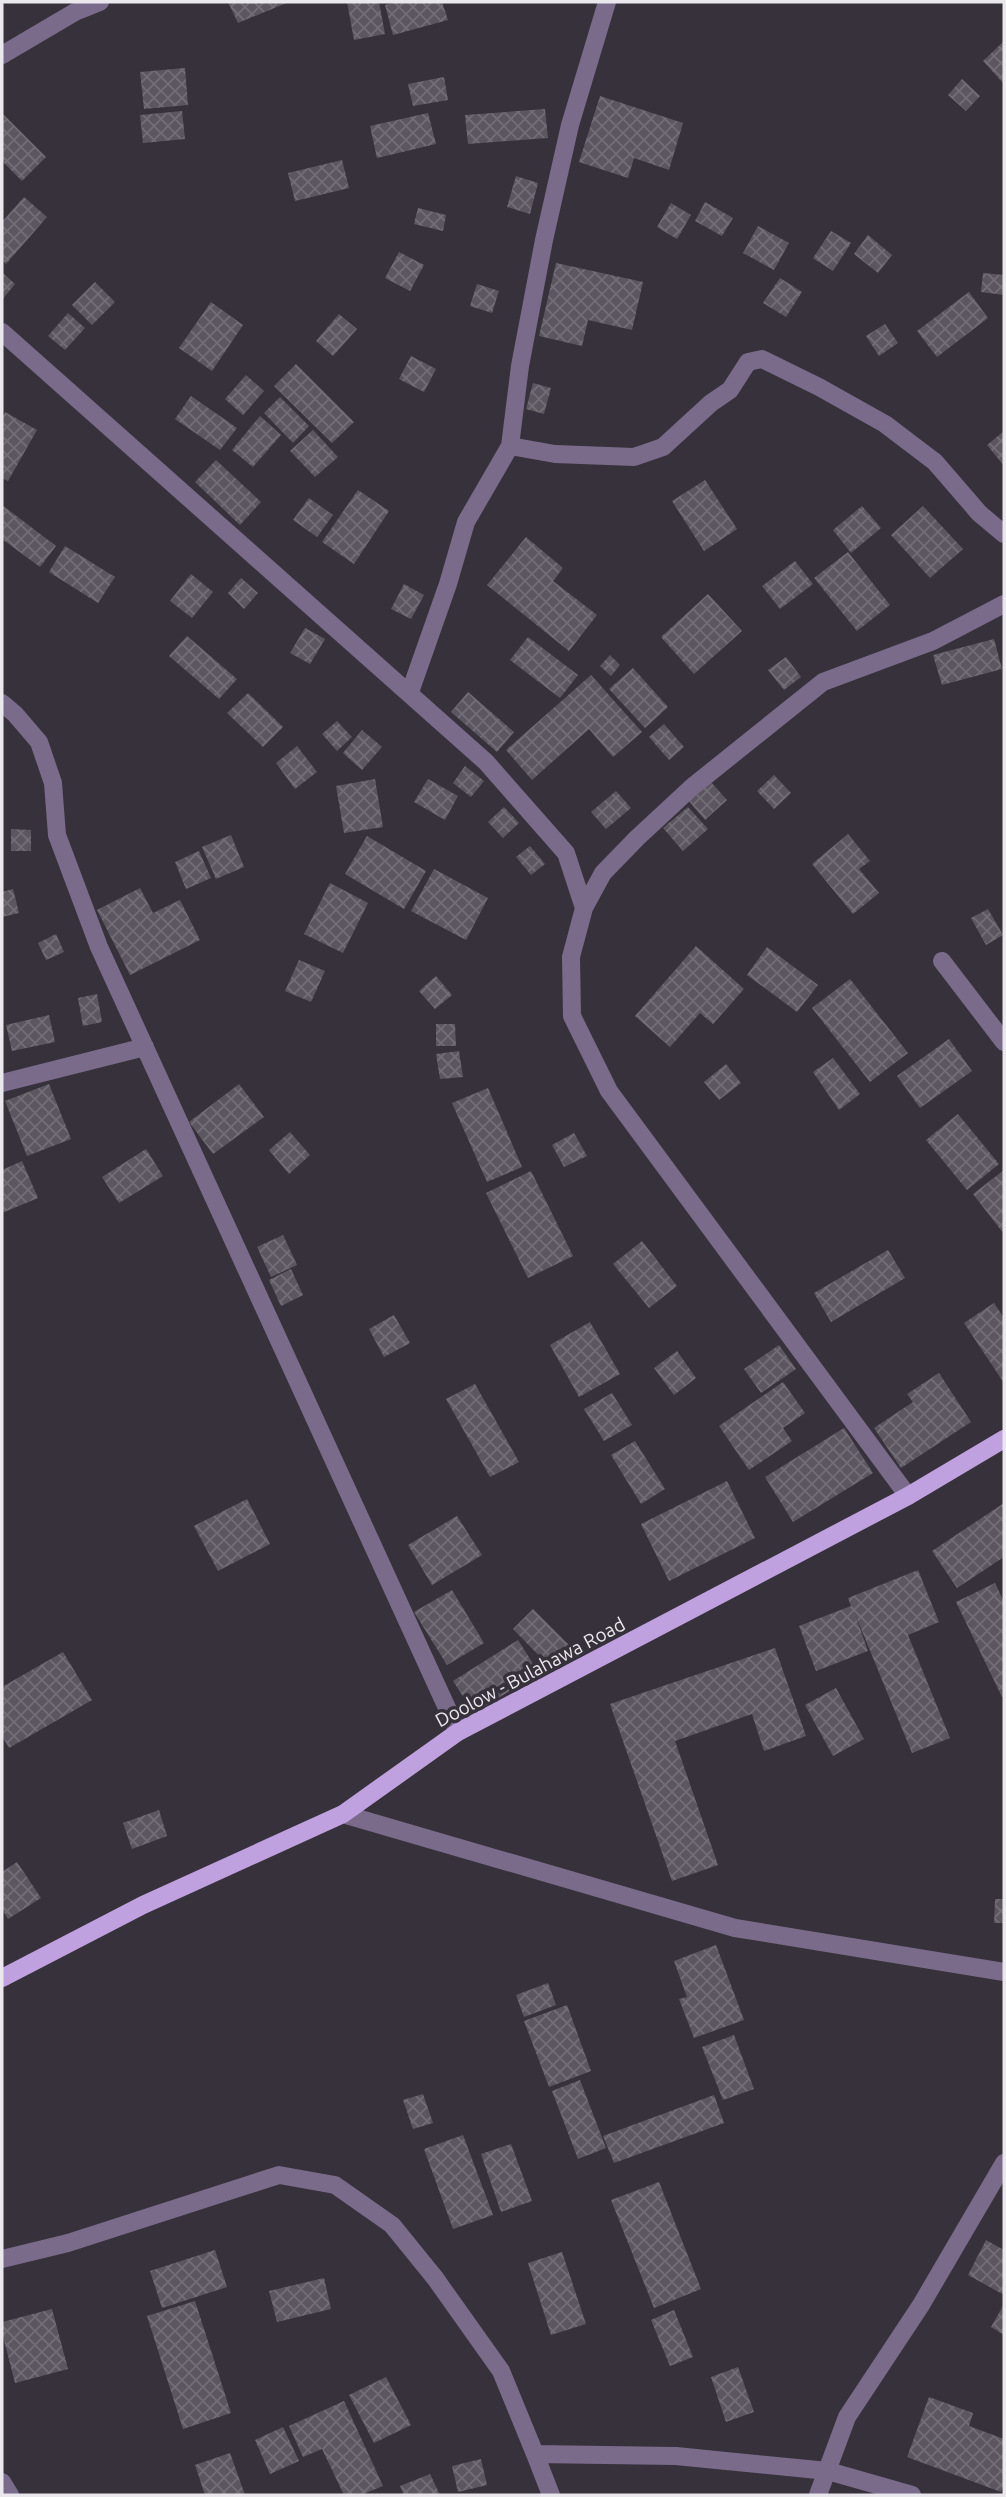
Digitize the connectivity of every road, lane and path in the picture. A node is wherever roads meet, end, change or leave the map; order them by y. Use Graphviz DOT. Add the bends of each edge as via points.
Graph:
graph roads {
  1 [pos="100,2"];
  2 [pos="607,2"];
  3 [pos="2,55"];
  4 [pos="2,332"];
  5 [pos="510,446"];
  6 [pos="1004,534"];
  7 [pos="1004,604"];
  8 [pos="410,692"];
  9 [pos="2,703"];
  10 [pos="584,908"];
  11 [pos="942,961"];
  12 [pos="1004,1042"];
  13 [pos="145,1047"];
  14 [pos="2,1083"];
  15 [pos="1004,1439"];
  16 [pos="908,1496"];
  17 [pos="458,1732"];
  18 [pos="343,1814"];
  19 [pos="1004,1972"];
  20 [pos="2,1978"];
  21 [pos="1004,2163"];
  22 [pos="2,2259"];
  23 [pos="536,2454"];
  24 [pos="828,2471"];
  25 [pos="2,2482"];
  26 [pos="10,2495"];
  27 [pos="551,2495"];
  28 [pos="818,2495"];
  29 [pos="912,2495"];
  1 -- 3 [label="street"];
  2 -- 5 [label="street" via="570,125 544,240"];
  4 -- 8 [label="street"];
  5 -- 6 [label="street" via="555,454 634,457 663,447 730,390 748,362 762,359 885,424 935,462 979,513"];
  5 -- 8 [label="street" via="466,522"];
  7 -- 10 [label="street" via="933,641 823,682 692,787 637,838 603,873"];
  8 -- 10 [label="street" via="486,762 566,853"];
  9 -- 13 [label="street" via="40,742 53,783 57,835 99,947"];
  10 -- 16 [label="street" via="571,957 572,1016 609,1091"];
  11 -- 12 [label="street"];
  13 -- 14 [label="street"];
  13 -- 17 [label="street"];
  15 -- 16 [label="main road, Doolow - Bulahawa Road"];
  16 -- 17 [label="main road, Doolow - Bulahawa Road"];
  17 -- 18 [label="main road, Doolow - Bulahawa Road"];
  18 -- 19 [label="street" via="735,1928"];
  18 -- 20 [label="main road, Doolow - Bulahawa Road" via="143,1905"];
  21 -- 24 [label="street" via="921,2305 847,2417"];
  22 -- 23 [label="street" via="68,2243 279,2175 335,2185 392,2225 435,2278 501,2371"];
  23 -- 24 [label="street" via="676,2456"];
  23 -- 27 [label="street"];
  24 -- 28 [label="street"];
  24 -- 29 [label="street"];
  25 -- 26 [label="street"];
}
